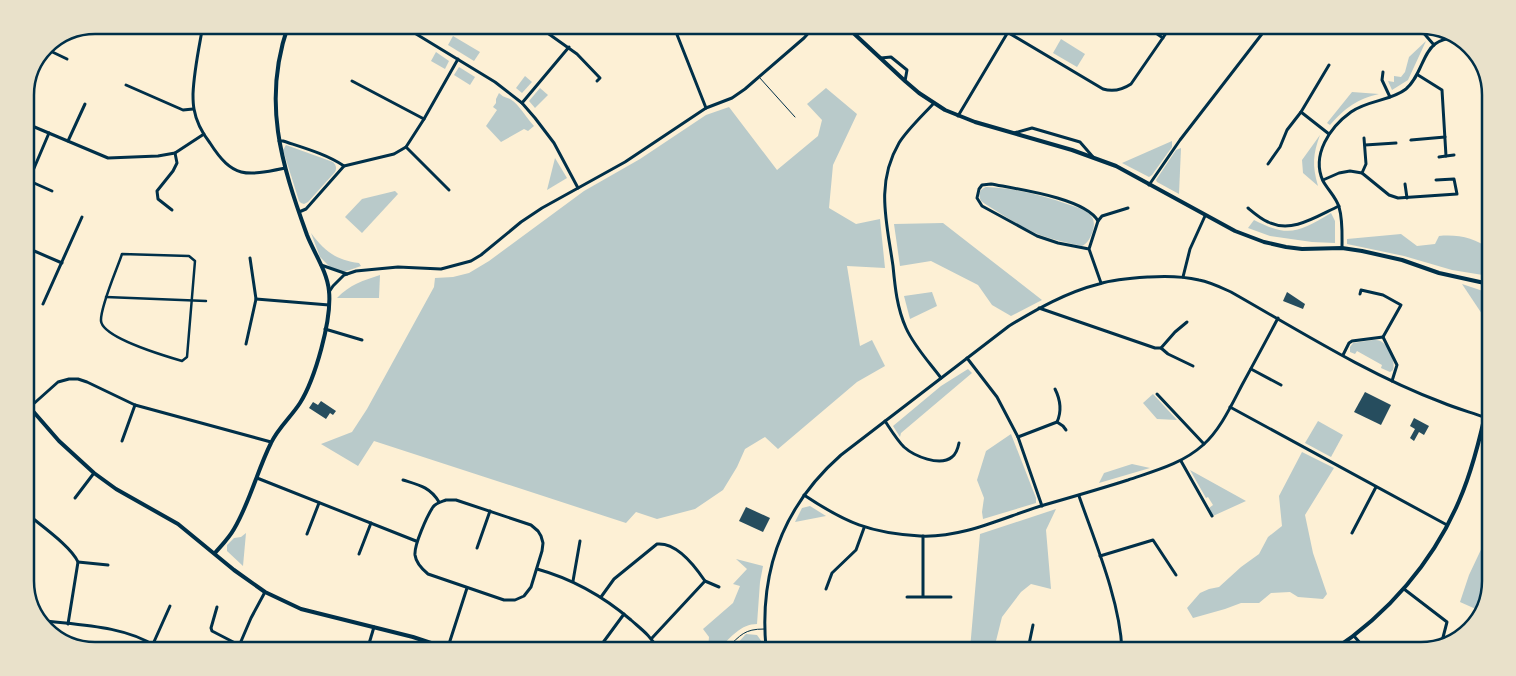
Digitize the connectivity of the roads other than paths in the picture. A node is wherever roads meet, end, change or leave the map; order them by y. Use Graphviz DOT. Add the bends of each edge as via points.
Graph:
graph roads {
  1 [pos="201,34"];
  2 [pos="285,34"];
  3 [pos="416,34"];
  4 [pos="549,34"];
  5 [pos="677,34"];
  6 [pos="808,34"];
  7 [pos="855,34"];
  8 [pos="1007,34"];
  9 [pos="1011,34"];
  10 [pos="1157,34"];
  11 [pos="1166,34"];
  12 [pos="1262,34"];
  13 [pos="1425,34"];
  14 [pos="1163,38"];
  15 [pos="1446,39"];
  16 [pos="1434,44"];
  17 [pos="568,47"];
  18 [pos="52,51"];
  19 [pos="67,58"];
  20 [pos="881,58"];
  21 [pos="458,59"];
  22 [pos="1329,65"];
  23 [pos="1383,72"];
  24 [pos="1418,75"];
  25 [pos="759,76"];
  26 [pos="352,81"];
  27 [pos="905,81"];
  28 [pos="597,82"];
  29 [pos="126,85"];
  30 [pos="1390,97"];
  31 [pos="522,103"];
  32 [pos="934,103"];
  33 [pos="85,104"];
  34 [pos="706,108"];
  35 [pos="193,109"];
  36 [pos="1301,112"];
  37 [pos="958,116"];
  38 [pos="795,117"];
  39 [pos="424,119"];
  40 [pos="34,127"];
  41 [pos="49,133"];
  42 [pos="1014,133"];
  43 [pos="204,134"];
  44 [pos="1330,134"];
  45 [pos="1445,137"];
  46 [pos="1364,138"];
  47 [pos="1411,140"];
  48 [pos="68,141"];
  49 [pos="279,141"];
  50 [pos="1396,143"];
  51 [pos="1365,145"];
  52 [pos="406,148"];
  53 [pos="175,154"];
  54 [pos="1446,156"];
  55 [pos="1454,156"];
  56 [pos="1093,157"];
  57 [pos="1439,157"];
  58 [pos="34,164"];
  59 [pos="1268,164"];
  60 [pos="344,166"];
  61 [pos="285,168"];
  62 [pos="1362,173"];
  63 [pos="1323,180"];
  64 [pos="1436,180"];
  65 [pos="34,182"];
  66 [pos="1149,184"];
  67 [pos="1405,184"];
  68 [pos="578,188"];
  69 [pos="52,190"];
  70 [pos="449,190"];
  71 [pos="1407,198"];
  72 [pos="1339,206"];
  73 [pos="1128,208"];
  74 [pos="1248,208"];
  75 [pos="172,210"];
  76 [pos="299,212"];
  77 [pos="1205,216"];
  78 [pos="82,218"];
  79 [pos="1098,221"];
  80 [pos="1342,248"];
  81 [pos="1089,249"];
  82 [pos="34,251"];
  83 [pos="250,258"];
  84 [pos="62,262"];
  85 [pos="320,265"];
  86 [pos="347,274"];
  87 [pos="1183,277"];
  88 [pos="1482,282"];
  89 [pos="1101,283"];
  90 [pos="329,292"];
  91 [pos="1360,294"];
  92 [pos="106,297"];
  93 [pos="256,299"];
  94 [pos="192,300"];
  95 [pos="206,301"];
  96 [pos="43,304"];
  97 [pos="328,305"];
  98 [pos="1038,308"];
  99 [pos="1278,318"];
  100 [pos="1188,322"];
  101 [pos="325,329"];
  102 [pos="1383,337"];
  103 [pos="362,340"];
  104 [pos="246,344"];
  105 [pos="1161,348"];
  106 [pos="1343,355"];
  107 [pos="967,358"];
  108 [pos="1193,366"];
  109 [pos="1251,369"];
  110 [pos="941,378"];
  111 [pos="1392,381"];
  112 [pos="1281,385"];
  113 [pos="1055,389"];
  114 [pos="1157,394"];
  115 [pos="34,403"];
  116 [pos="135,405"];
  117 [pos="1230,407"];
  118 [pos="34,412"];
  119 [pos="1482,416"];
  120 [pos="885,421"];
  121 [pos="1058,422"];
  122 [pos="1482,426"];
  123 [pos="1066,430"];
  124 [pos="1018,437"];
  125 [pos="122,441"];
  126 [pos="271,442"];
  127 [pos="959,443"];
  128 [pos="1204,444"];
  129 [pos="1181,460"];
  130 [pos="94,474"];
  131 [pos="257,478"];
  132 [pos="403,480"];
  133 [pos="1376,487"];
  134 [pos="804,495"];
  135 [pos="1079,496"];
  136 [pos="75,498"];
  137 [pos="439,502"];
  138 [pos="319,503"];
  139 [pos="1042,506"];
  140 [pos="490,511"];
  141 [pos="1212,516"];
  142 [pos="34,520"];
  143 [pos="371,523"];
  144 [pos="1447,525"];
  145 [pos="864,528"];
  146 [pos="1352,533"];
  147 [pos="306,534"];
  148 [pos="923,536"];
  149 [pos="417,541"];
  150 [pos="580,541"];
  151 [pos="478,548"];
  152 [pos="215,553"];
  153 [pos="358,554"];
  154 [pos="1100,556"];
  155 [pos="78,562"];
  156 [pos="108,565"];
  157 [pos="537,569"];
  158 [pos="1176,574"];
  159 [pos="573,581"];
  160 [pos="705,581"];
  161 [pos="718,587"];
  162 [pos="467,588"];
  163 [pos="826,589"];
  164 [pos="1404,590"];
  165 [pos="265,592"];
  166 [pos="923,596"];
  167 [pos="601,597"];
  168 [pos="907,597"];
  169 [pos="950,597"];
  170 [pos="170,606"];
  171 [pos="217,607"];
  172 [pos="624,614"];
  173 [pos="50,622"];
  174 [pos="68,624"];
  175 [pos="1033,624"];
  176 [pos="374,627"];
  177 [pos="764,629"];
  178 [pos="1354,636"];
  179 [pos="652,638"];
  180 [pos="1443,639"];
  181 [pos="148,642"];
  182 [pos="155,642"];
  183 [pos="232,642"];
  184 [pos="241,642"];
  185 [pos="370,642"];
  186 [pos="428,642"];
  187 [pos="450,642"];
  188 [pos="603,642"];
  189 [pos="654,642"];
  190 [pos="734,642"];
  191 [pos="765,642"];
  192 [pos="1029,642"];
  193 [pos="1121,642"];
  194 [pos="1345,642"];
  195 [pos="1359,642"];
  1 -- 35 [label="street" via="194,75"];
  2 -- 49 [label="street" via="275,85"];
  3 -- 21 [label="street"];
  4 -- 17 [label="street"];
  5 -- 34 [label="street"];
  6 -- 25 [label="street"];
  7 -- 20 [label="street"];
  8 -- 37 [label="street"];
  9 -- 14 [label="street" via="1111,92 1130,84"];
  10 -- 14 [label="street"];
  11 -- 14 [label="street"];
  12 -- 66 [label="street"];
  13 -- 16 [label="street"];
  15 -- 16 [label="street"];
  16 -- 24 [label="street"];
  17 -- 28 [label="street" via="600,78"];
  17 -- 31 [label="street"];
  18 -- 19 [label="street"];
  20 -- 27 [label="street"];
  20 -- 27 [label="street" via="891,57 907,70"];
  21 -- 31 [label="street" via="496,82"];
  21 -- 39 [label="street"];
  22 -- 36 [label="street"];
  23 -- 30 [label="street" via="1382,80"];
  24 -- 30 [label="street" via="1401,93"];
  24 -- 45 [label="street" via="1442,90"];
  25 -- 34 [label="street" via="732,98"];
  25 -- 38 [label="lane"];
  26 -- 39 [label="street"];
  27 -- 32 [label="street"];
  29 -- 35 [label="street" via="183,110"];
  30 -- 44 [label="street" via="1352,111"];
  31 -- 68 [label="street" via="554,143"];
  32 -- 37 [label="street"];
  32 -- 110 [label="street" via="899,142 891,161 884,206 901,314 911,337"];
  33 -- 48 [label="street"];
  34 -- 68 [label="street"];
  35 -- 43 [label="street"];
  36 -- 44 [label="street"];
  36 -- 59 [label="street"];
  37 -- 42 [label="street"];
  39 -- 52 [label="street"];
  40 -- 41 [label="street"];
  41 -- 48 [label="street"];
  41 -- 58 [label="street"];
  42 -- 56 [label="street"];
  42 -- 56 [label="street" via="1032,128 1080,142"];
  43 -- 53 [label="street"];
  43 -- 61 [label="street" via="218,156 233,170 260,173"];
  44 -- 63 [label="street" via="1320,154"];
  45 -- 47 [label="street"];
  45 -- 54 [label="street"];
  46 -- 51 [label="street"];
  48 -- 53 [label="street" via="108,158"];
  49 -- 60 [label="street"];
  49 -- 61 [label="street"];
  50 -- 51 [label="street"];
  51 -- 62 [label="street" via="1366,164"];
  52 -- 60 [label="street"];
  52 -- 70 [label="street"];
  53 -- 75 [label="street" via="177,163 157,191 158,199"];
  54 -- 55 [label="street"];
  54 -- 57 [label="street"];
  56 -- 66 [label="street"];
  60 -- 76 [label="street" via="306,209"];
  61 -- 76 [label="street"];
  62 -- 63 [label="street" via="1344,172"];
  62 -- 71 [label="street" via="1392,197"];
  63 -- 72 [label="street"];
  64 -- 71 [label="street" via="1454,179 1457,194"];
  65 -- 69 [label="street"];
  66 -- 77 [label="street"];
  67 -- 71 [label="street"];
  68 -- 86 [label="street" via="535,213 471,261 451,268 398,268"];
  72 -- 74 [label="street" via="1296,225 1282,226 1268,222"];
  72 -- 80 [label="street"];
  73 -- 79 [label="street" via="1102,216"];
  76 -- 85 [label="street"];
  77 -- 80 [label="street" via="1264,242 1302,249"];
  77 -- 87 [label="street" via="1190,249"];
  78 -- 84 [label="street"];
  79 -- 81 [label="street"];
  79 -- 81 [label="street" via="1082,207 1052,196 991,184 982,185 979,189 977,198 982,206 1037,236"];
  80 -- 88 [label="street" via="1402,260 1439,273"];
  81 -- 89 [label="street"];
  82 -- 84 [label="street"];
  83 -- 93 [label="street"];
  84 -- 96 [label="street"];
  85 -- 86 [label="street"];
  85 -- 90 [label="street"];
  86 -- 90 [label="street"];
  87 -- 89 [label="street"];
  87 -- 99 [label="street" via="1223,288"];
  89 -- 98 [label="street"];
  90 -- 97 [label="street"];
  91 -- 102 [label="street" via="1362,290 1402,305"];
  92 -- 94 [label="street"];
  92 -- 94 [label="street" via="122,254 189,256 195,261"];
  92 -- 94 [label="street" via="101,319 107,331 117,338 182,361 187,358"];
  93 -- 97 [label="street"];
  93 -- 104 [label="street"];
  94 -- 95 [label="street"];
  97 -- 101 [label="street"];
  98 -- 105 [label="street"];
  98 -- 107 [label="street"];
  99 -- 106 [label="street"];
  99 -- 109 [label="street"];
  100 -- 105 [label="street"];
  101 -- 103 [label="street"];
  101 -- 126 [label="street" via="310,383 300,403"];
  102 -- 106 [label="street" via="1352,341"];
  102 -- 111 [label="street" via="1397,365"];
  105 -- 108 [label="street"];
  106 -- 111 [label="street"];
  107 -- 110 [label="street"];
  107 -- 124 [label="street" via="997,397"];
  109 -- 112 [label="street"];
  109 -- 117 [label="street"];
  110 -- 120 [label="street"];
  111 -- 119 [label="street"];
  113 -- 121 [label="street" via="1060,412"];
  114 -- 128 [label="street"];
  115 -- 116 [label="street" via="58,382 78,379"];
  116 -- 125 [label="street"];
  116 -- 126 [label="street"];
  117 -- 128 [label="street"];
  117 -- 133 [label="street"];
  118 -- 130 [label="street" via="59,442"];
  120 -- 127 [label="street" via="902,445 922,458 950,459"];
  120 -- 134 [label="street" via="827,468"];
  121 -- 123 [label="street"];
  121 -- 124 [label="street"];
  122 -- 144 [label="street" via="1467,479"];
  124 -- 139 [label="street"];
  126 -- 131 [label="street"];
  128 -- 129 [label="street"];
  129 -- 135 [label="street"];
  129 -- 141 [label="street"];
  130 -- 136 [label="street"];
  130 -- 152 [label="street" via="178,524"];
  131 -- 138 [label="street"];
  131 -- 152 [label="street" via="233,530"];
  132 -- 137 [label="street" via="429,489"];
  133 -- 144 [label="street"];
  133 -- 146 [label="street"];
  134 -- 145 [label="street"];
  134 -- 177 [label="street" via="784,529 768,578"];
  135 -- 139 [label="street"];
  135 -- 154 [label="street"];
  137 -- 140 [label="street" via="456,500"];
  137 -- 149 [label="street"];
  138 -- 143 [label="street"];
  138 -- 147 [label="street"];
  139 -- 148 [label="street" via="968,530"];
  140 -- 151 [label="street"];
  140 -- 157 [label="street" via="531,525 538,531 543,543"];
  142 -- 155 [label="street" via="68,548"];
  143 -- 149 [label="street"];
  143 -- 153 [label="street"];
  144 -- 164 [label="street"];
  145 -- 148 [label="street"];
  145 -- 163 [label="street" via="856,550 832,573"];
  148 -- 166 [label="street"];
  149 -- 162 [label="street" via="415,556 420,567 428,574"];
  150 -- 159 [label="street"];
  152 -- 165 [label="street"];
  154 -- 158 [label="street" via="1153,540"];
  154 -- 193 [label="street" via="1114,603"];
  155 -- 156 [label="street"];
  155 -- 174 [label="street"];
  157 -- 159 [label="street"];
  157 -- 162 [label="street" via="531,587 524,596 515,600 504,600"];
  159 -- 167 [label="street"];
  160 -- 161 [label="street"];
  160 -- 167 [label="street" via="676,548 658,544 614,579"];
  160 -- 179 [label="street"];
  162 -- 187 [label="street"];
  164 -- 178 [label="street"];
  164 -- 180 [label="street" via="1447,622"];
  165 -- 176 [label="street" via="301,608"];
  165 -- 184 [label="street"];
  166 -- 168 [label="street"];
  166 -- 169 [label="street"];
  167 -- 172 [label="street"];
  170 -- 182 [label="street"];
  171 -- 183 [label="street" via="212,631"];
  172 -- 179 [label="street"];
  172 -- 188 [label="street"];
  173 -- 174 [label="street"];
  174 -- 181 [label="street" via="117,631"];
  175 -- 192 [label="street"];
  176 -- 185 [label="street"];
  176 -- 186 [label="street"];
  177 -- 190 [label="lane" via="746,631"];
  177 -- 191 [label="street"];
  178 -- 194 [label="street"];
  178 -- 195 [label="street"];
  179 -- 189 [label="street"];
}
